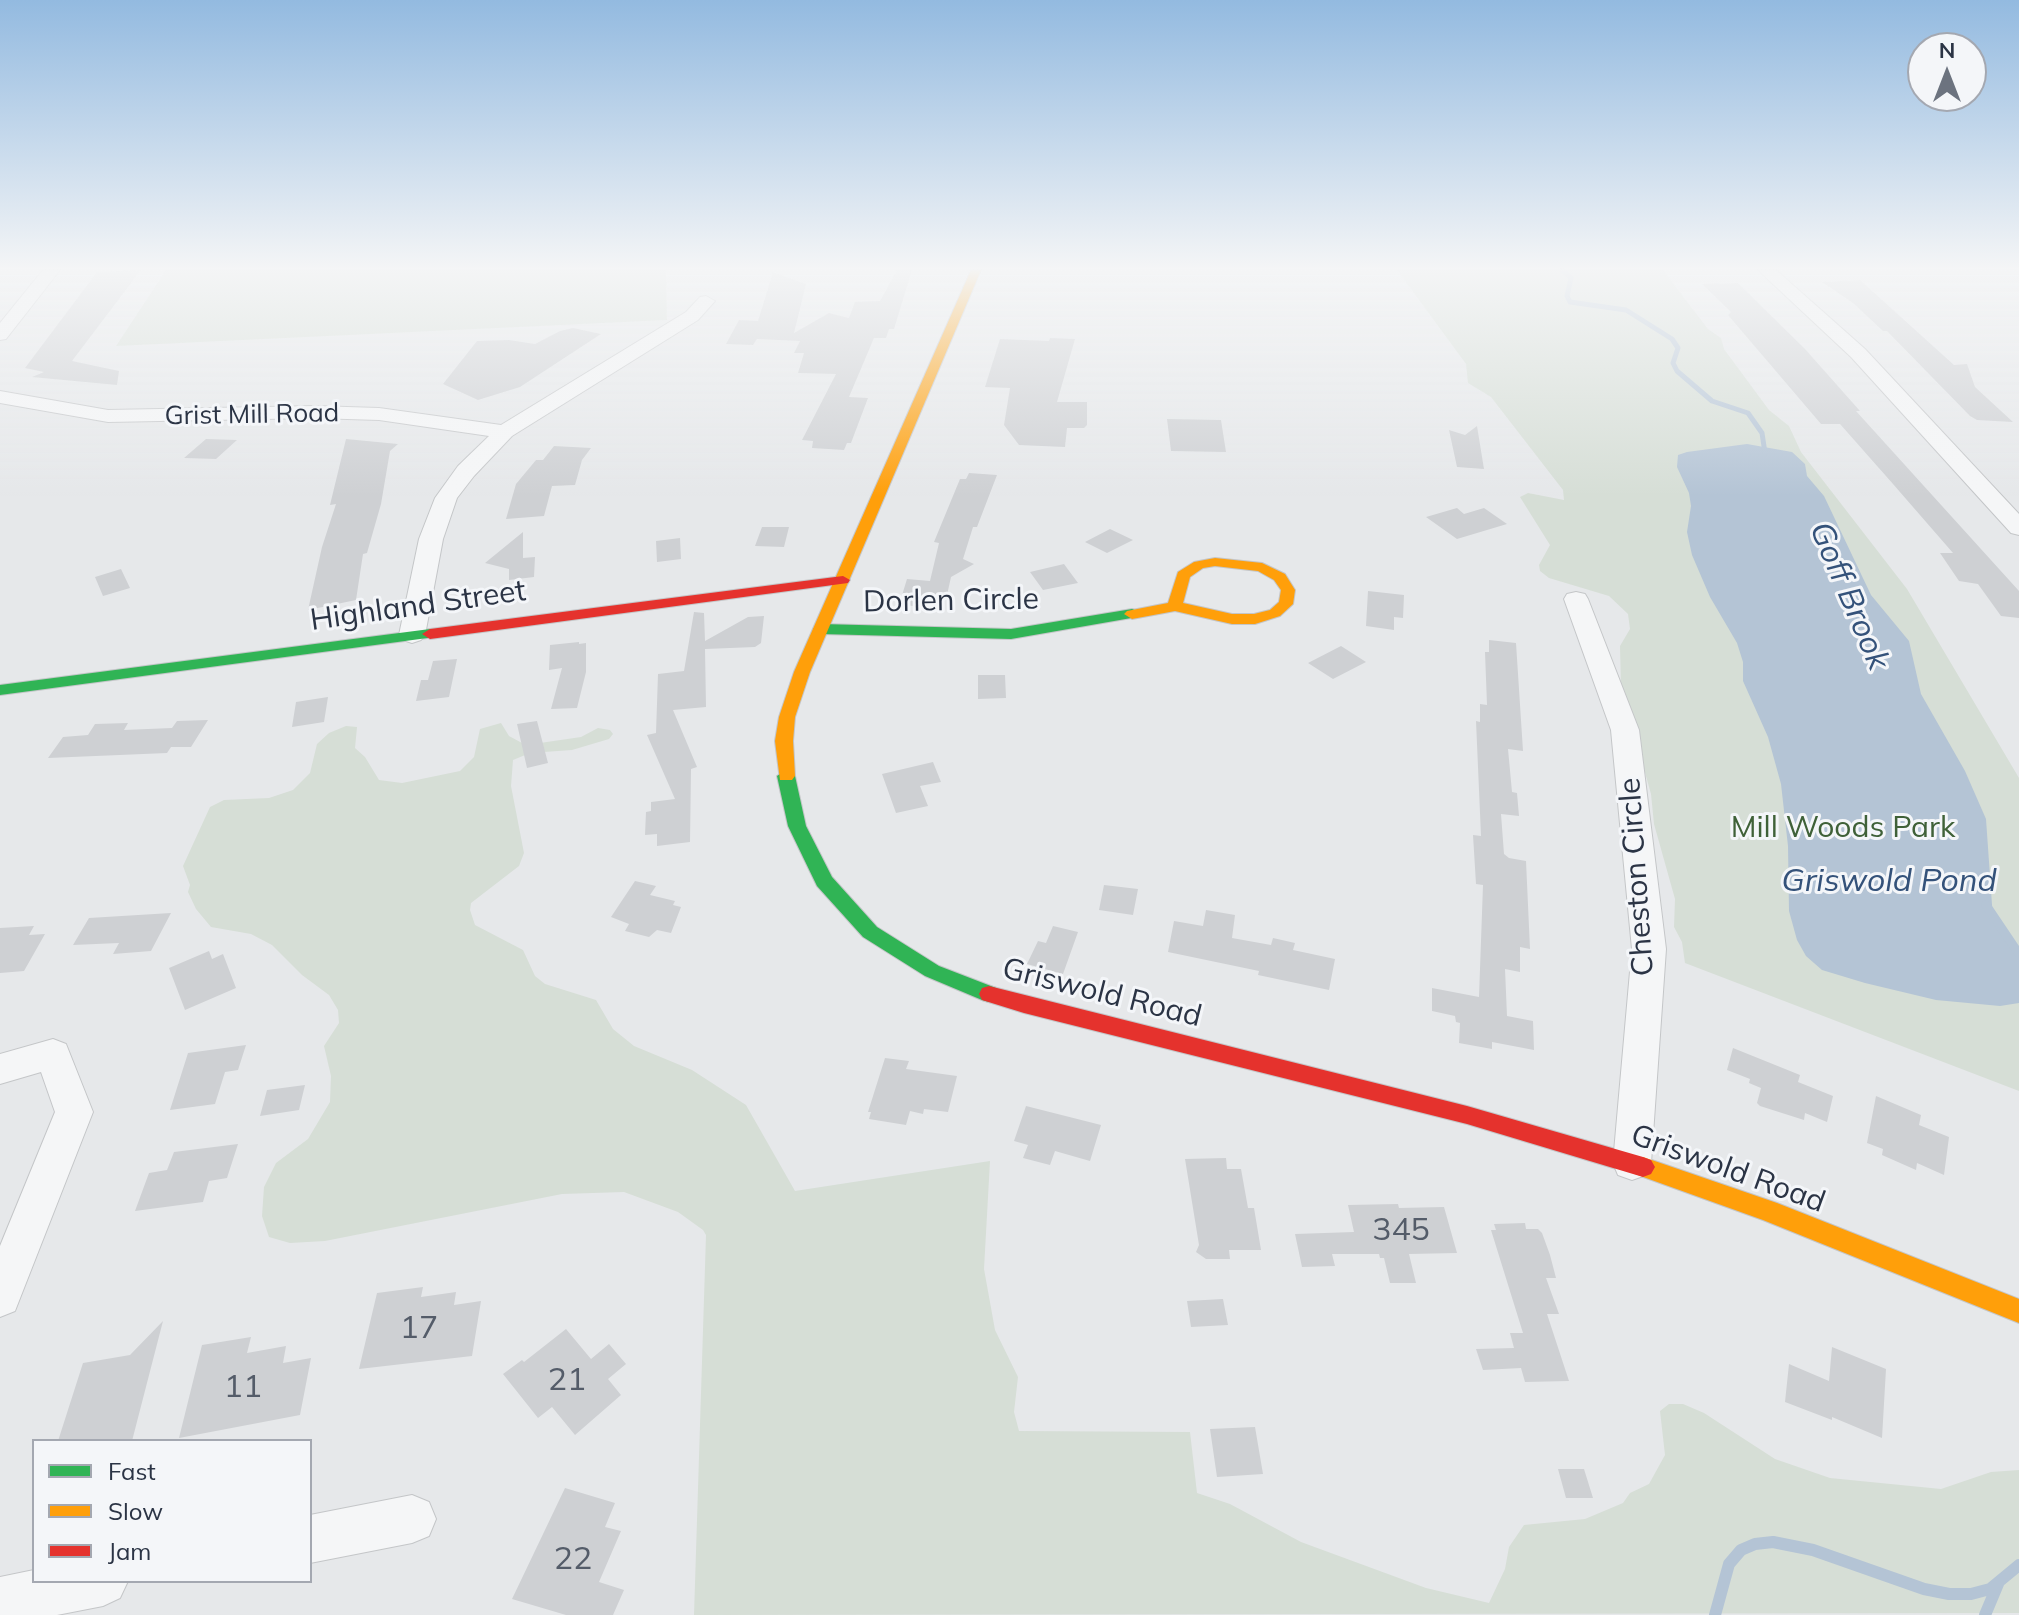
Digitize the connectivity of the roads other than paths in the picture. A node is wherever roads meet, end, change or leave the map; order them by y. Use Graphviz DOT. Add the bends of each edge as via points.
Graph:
graph roads {
  1 [pos="645,345"];
  2 [pos="944,345"];
  3 [pos="1850,345"];
  4 [pos="0,397"];
  5 [pos="505,432"];
  6 [pos="2019,528"];
  7 [pos="843,580"];
  8 [pos="1576,599"];
  9 [pos="1175,606"];
  10 [pos="821,629"];
  11 [pos="412,635"];
  12 [pos="0,690"];
  13 [pos="0,1069"];
  14 [pos="1632,1163"];
  15 [pos="0,1297"];
  16 [pos="2019,1311"];
  17 [pos="412,1519"];
  18 [pos="312,1539"];
  19 [pos="93,1583"];
  20 [pos="0,1602"];
  1 -- 5 [label="street"];
  2 -- 7 [label="street, Griswold Road"];
  3 -- 6 [label="street"];
  4 -- 5 [label="street, Grist Mill Road" via="108,416 331,412"];
  5 -- 11 [label="street" via="446,498 431,539"];
  7 -- 10 [label="street, Griswold Road"];
  7 -- 11 [label="street, Highland Street"];
  8 -- 14 [label="street, Cheston Circle" via="1625,730 1649,949"];
  9 -- 9 [label="street, Dorlen Circle" via="1183,575 1215,562 1262,567 1280,577 1288,590 1286,604 1255,619"];
  9 -- 10 [label="street, Dorlen Circle" via="1011,634"];
  10 -- 14 [label="street, Griswold Road" via="787,717 788,795 824,881 870,932 899,953 972,988 1024,1005 1355,1085"];
  11 -- 12 [label="street, Highland Street"];
  13 -- 15 [label="street" via="53,1054 74,1112"];
  14 -- 16 [label="street, Griswold Road" via="1769,1211"];
  17 -- 18 [label="street"];
  19 -- 20 [label="street"];
}
